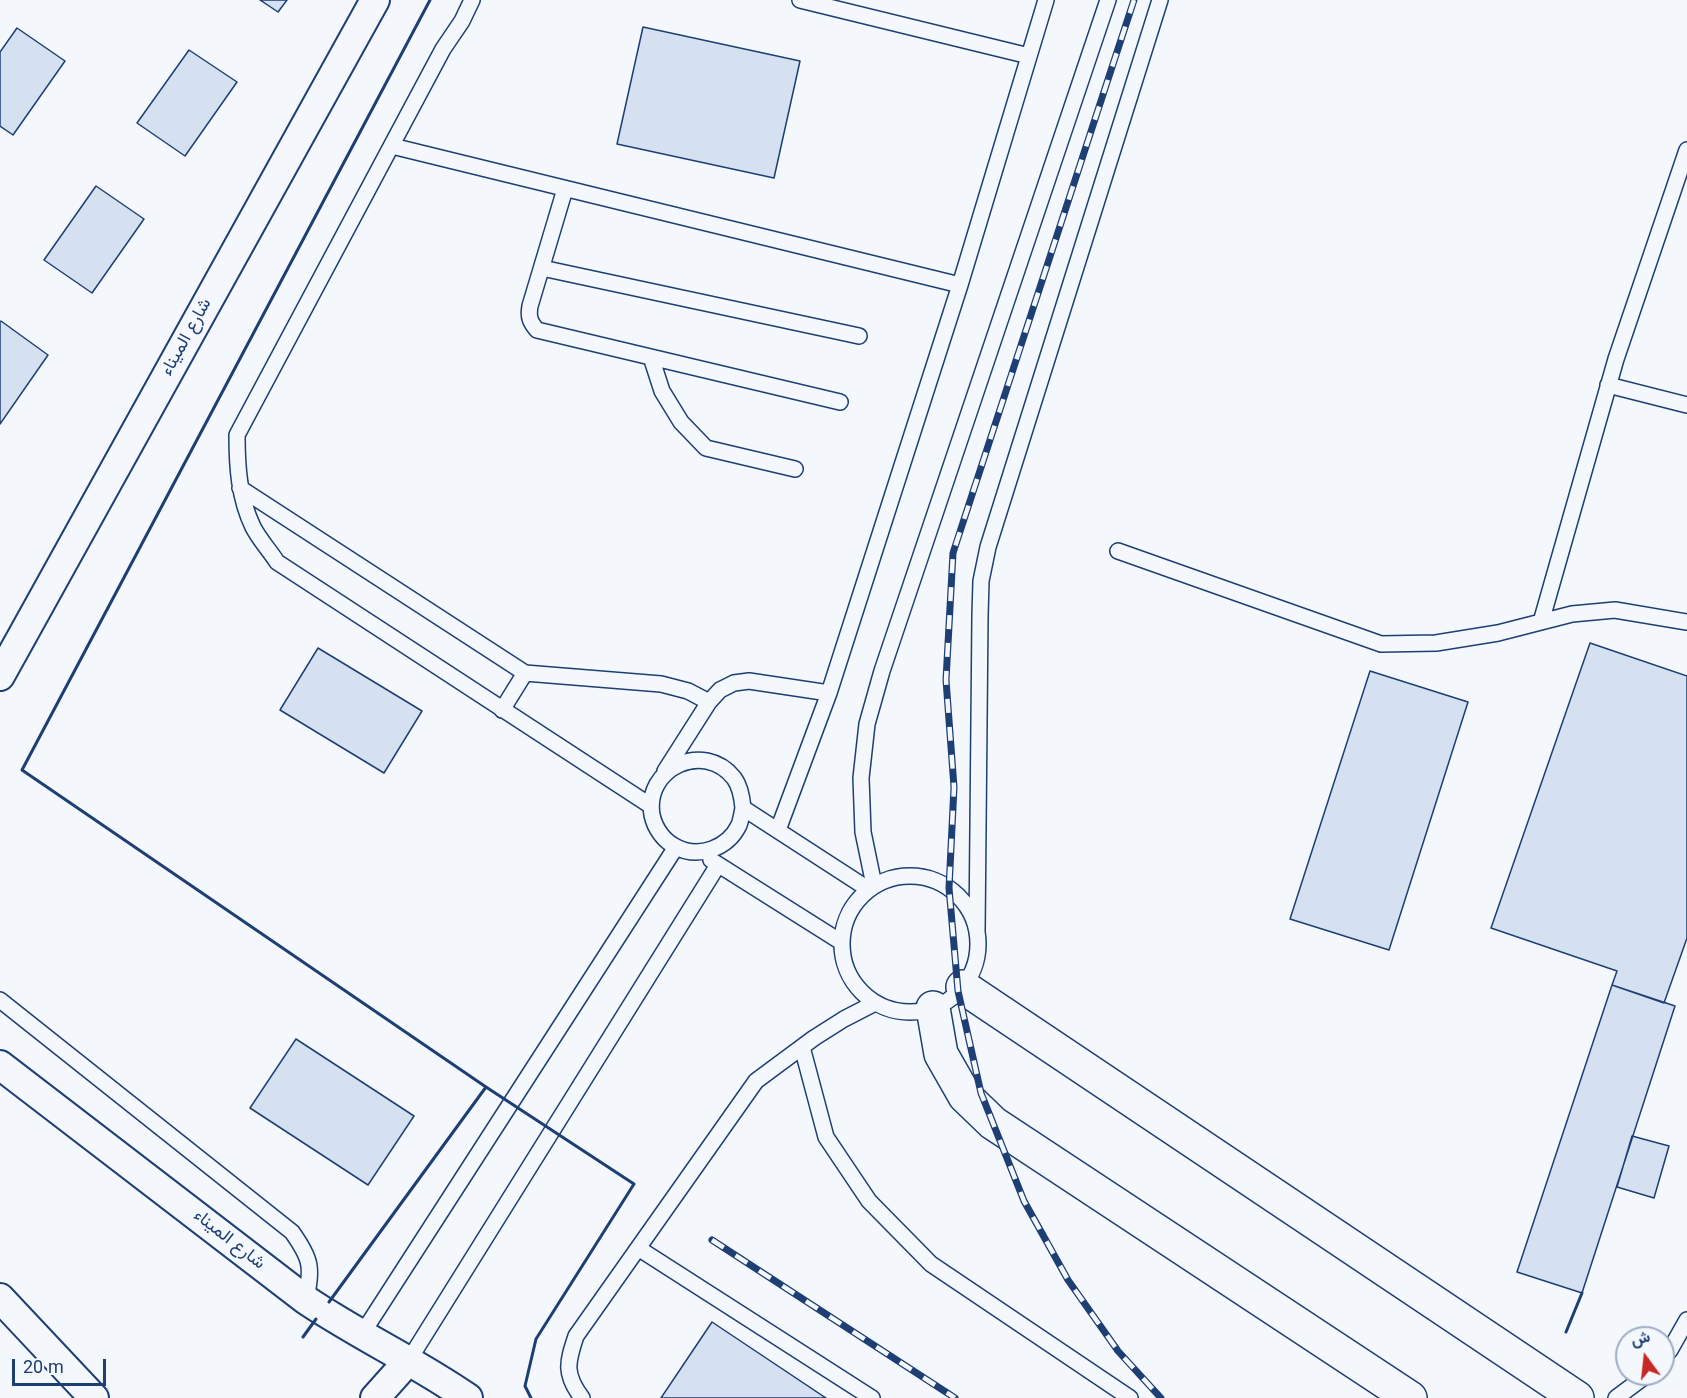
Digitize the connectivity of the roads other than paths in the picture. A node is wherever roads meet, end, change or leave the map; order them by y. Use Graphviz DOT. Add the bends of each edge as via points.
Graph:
graph roads {
  1 [pos="375,0"];
  2 [pos="472,0"];
  3 [pos="800,0"];
  4 [pos="1046,0"];
  5 [pos="1108,0"];
  6 [pos="1160,0"];
  7 [pos="1029,56"];
  8 [pos="392,146"];
  9 [pos="1687,150"];
  10 [pos="565,189"];
  11 [pos="542,268"];
  12 [pos="960,285"];
  13 [pos="859,336"];
  14 [pos="651,357"];
  15 [pos="1608,385"];
  16 [pos="840,402"];
  17 [pos="1687,405"];
  18 [pos="795,469"];
  19 [pos="240,489"];
  20 [pos="1118,551"];
  21 [pos="1541,622"];
  22 [pos="1687,622"];
  23 [pos="525,673"];
  24 [pos="0,676"];
  25 [pos="829,693"];
  26 [pos="710,702"];
  27 [pos="502,710"];
  28 [pos="663,774"];
  29 [pos="651,806"];
  30 [pos="743,808"];
  31 [pos="778,830"];
  32 [pos="676,847"];
  33 [pos="698,852"];
  34 [pos="718,865"];
  35 [pos="871,887"];
  36 [pos="978,932"];
  37 [pos="841,942"];
  38 [pos="963,987"];
  39 [pos="0,1000"];
  40 [pos="875,1003"];
  41 [pos="933,1008"];
  42 [pos="802,1047"];
  43 [pos="0,1065"];
  44 [pos="638,1248"];
  45 [pos="0,1298"];
  46 [pos="306,1300"];
  47 [pos="1687,1320"];
  48 [pos="362,1334"];
  49 [pos="1675,1342"];
  50 [pos="409,1360"];
  51 [pos="1632,1386"];
  52 [pos="94,1398"];
  53 [pos="375,1398"];
  54 [pos="468,1398"];
  55 [pos="582,1398"];
  56 [pos="872,1398"];
  57 [pos="1130,1398"];
  58 [pos="1410,1398"];
  59 [pos="1577,1398"];
  60 [pos="1616,1398"];
  1 -- 24 [label="street, شارع الميناء"];
  2 -- 8 [label="lane"];
  3 -- 7 [label="lane"];
  4 -- 7 [label="lane"];
  5 -- 35 [label="lane" via="867,723 861,777"];
  6 -- 36 [label="lane" via="988,547 981,581"];
  7 -- 12 [label="lane"];
  8 -- 10 [label="lane"];
  8 -- 19 [label="lane" via="237,435"];
  9 -- 15 [label="lane"];
  10 -- 11 [label="lane"];
  10 -- 12 [label="lane"];
  11 -- 13 [label="lane"];
  11 -- 14 [label="lane" via="528,315 537,330"];
  12 -- 25 [label="lane"];
  14 -- 16 [label="lane"];
  14 -- 18 [label="lane" via="662,391 681,422 706,448"];
  15 -- 17 [label="lane"];
  15 -- 21 [label="lane"];
  19 -- 23 [label="lane"];
  19 -- 27 [label="lane" via="254,528 278,562"];
  20 -- 21 [label="lane" via="1381,644 1436,643"];
  21 -- 22 [label="lane" via="1615,610"];
  23 -- 26 [label="lane" via="661,684"];
  23 -- 27 [label="lane"];
  25 -- 26 [label="lane" via="749,681 720,690"];
  25 -- 31 [label="lane"];
  26 -- 28 [label="lane"];
  27 -- 29 [label="lane"];
  28 -- 29 [label="lane" via="654,789"];
  28 -- 30 [label="lane" via="691,760 708,761 734,778"];
  29 -- 32 [label="lane" via="654,823"];
  30 -- 31 [label="lane"];
  30 -- 33 [label="lane" via="739,825 729,839 715,849"];
  31 -- 35 [label="lane"];
  32 -- 33 [label="lane"];
  32 -- 48 [label="lane"];
  33 -- 34 [label="lane"];
  34 -- 37 [label="lane"];
  34 -- 50 [label="lane"];
  35 -- 36 [label="lane" via="895,877 939,881 957,894 970,911"];
  35 -- 37 [label="lane" via="854,904 844,922"];
  36 -- 38 [label="lane" via="978,952"];
  37 -- 40 [label="lane" via="849,977"];
  38 -- 41 [label="lane"];
  38 -- 59 [label="street"];
  39 -- 46 [label="lane" via="292,1232 306,1252 310,1274"];
  40 -- 41 [label="lane" via="894,1011"];
  40 -- 42 [label="lane"];
  41 -- 58 [label="street" via="941,1054 965,1096 993,1123"];
  42 -- 44 [label="lane" via="756,1081"];
  42 -- 57 [label="lane" via="826,1137 869,1201 931,1264"];
  43 -- 46 [label="street, شارع الميناء"];
  44 -- 55 [label="lane" via="576,1336 568,1360 572,1384"];
  44 -- 56 [label="lane"];
  45 -- 52 [label="street"];
  46 -- 48 [label="street, شارع الميناء"];
  47 -- 49 [label="lane"];
  48 -- 50 [label="street, شارع الميناء"];
  50 -- 53 [label="street"];
  50 -- 54 [label="street, شارع الميناء"];
  51 -- 60 [label="lane"];
}
